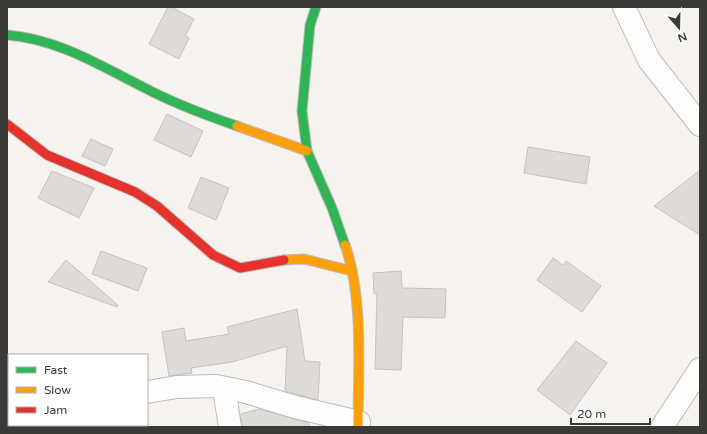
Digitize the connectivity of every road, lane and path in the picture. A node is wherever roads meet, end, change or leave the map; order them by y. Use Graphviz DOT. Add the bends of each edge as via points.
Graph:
graph roads {
  1 [pos="316,7"];
  2 [pos="624,7"];
  3 [pos="7,35"];
  4 [pos="7,124"];
  5 [pos="700,125"];
  6 [pos="307,151"];
  7 [pos="352,271"];
  8 [pos="700,369"];
  9 [pos="224,388"];
  10 [pos="148,392"];
  11 [pos="359,425"];
  12 [pos="230,427"];
  13 [pos="662,427"];
  1 -- 6 [label="street" via="310,25 302,111"];
  2 -- 5 [label="street" via="649,60"];
  3 -- 6 [label="street" via="30,36 77,53 195,111"];
  4 -- 7 [label="street" via="47,155 135,192 157,206 213,255 240,268 304,259"];
  6 -- 7 [label="street" via="332,208"];
  7 -- 11 [label="street" via="357,312"];
  8 -- 13 [label="street"];
  9 -- 10 [label="street" via="177,387"];
  9 -- 11 [label="street"];
  9 -- 12 [label="street"];
}
